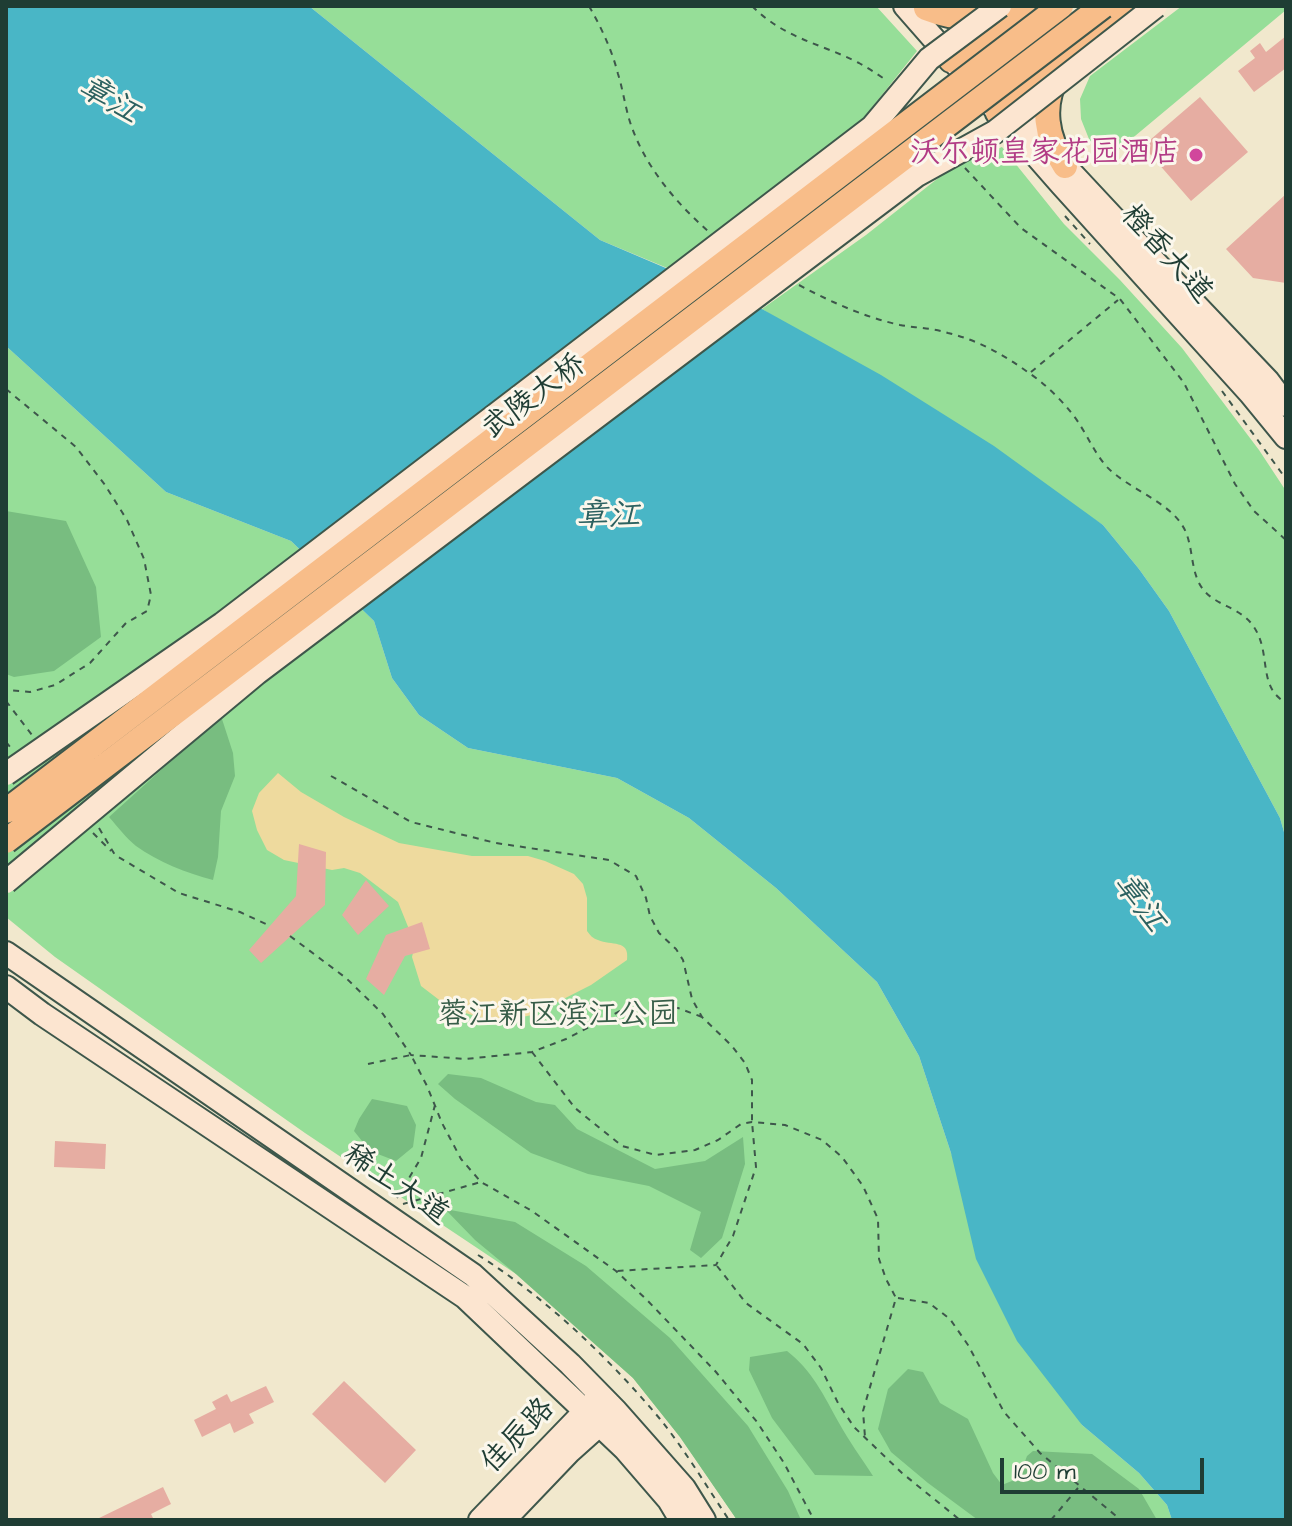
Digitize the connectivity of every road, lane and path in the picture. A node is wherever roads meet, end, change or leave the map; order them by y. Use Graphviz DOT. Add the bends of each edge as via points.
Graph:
graph roads {
  1 [pos="589,6"];
  2 [pos="752,6"];
  3 [pos="1000,6"];
  4 [pos="1023,6"];
  5 [pos="1061,6"];
  6 [pos="1103,6"];
  7 [pos="1136,6"];
  8 [pos="1156,6"];
  9 [pos="918,7"];
  10 [pos="958,55"];
  11 [pos="1070,58"];
  12 [pos="887,80"];
  13 [pos="1005,108"];
  14 [pos="958,162"];
  15 [pos="1065,166"];
  16 [pos="715,238"];
  17 [pos="791,282"];
  18 [pos="1120,299"];
  19 [pos="1030,373"];
  20 [pos="1268,380"];
  21 [pos="6,389"];
  22 [pos="1286,405"];
  23 [pos="1286,437"];
  24 [pos="1286,540"];
  25 [pos="6,690"];
  26 [pos="6,701"];
  27 [pos="1286,704"];
  28 [pos="31,733"];
  29 [pos="6,774"];
  30 [pos="331,776"];
  31 [pos="59,786"];
  32 [pos="6,809"];
  33 [pos="93,819"];
  34 [pos="6,841"];
  35 [pos="6,849"];
  36 [pos="6,882"];
  37 [pos="270,926"];
  38 [pos="290,936"];
  39 [pos="6,953"];
  40 [pos="6,987"];
  41 [pos="702,1017"];
  42 [pos="532,1052"];
  43 [pos="411,1055"];
  44 [pos="368,1064"];
  45 [pos="435,1105"];
  46 [pos="752,1122"];
  47 [pos="481,1182"];
  48 [pos="716,1265"];
  49 [pos="616,1271"];
  50 [pos="896,1298"];
  51 [pos="600,1410"];
  52 [pos="865,1437"];
  53 [pos="1079,1487"];
  54 [pos="480,1520"];
  55 [pos="504,1520"];
  56 [pos="681,1520"];
  57 [pos="704,1520"];
  58 [pos="814,1520"];
  59 [pos="960,1520"];
  60 [pos="1051,1520"];
  61 [pos="1121,1520"];
  1 -- 16 [label="path" via="650,166 686,213"];
  2 -- 12 [label="path" via="767,21"];
  3 -- 29 [label="main road, bridge" via="929,59 860,137 222,624"];
  4 -- 9 [label="main road" via="968,19"];
  4 -- 10 [label="main road"];
  5 -- 31 [label="main road, 武陵大桥, bridge"];
  6 -- 31 [label="main road, 武陵大桥, bridge"];
  7 -- 11 [label="main road"];
  8 -- 36 [label="main road, bridge" via="995,132 917,175 257,673"];
  9 -- 10 [label="main road, 橙香大道"];
  10 -- 13 [label="main road, 橙香大道"];
  11 -- 13 [label="main road"];
  11 -- 15 [label="main road" via="1050,91 1046,117"];
  13 -- 15 [label="main road, 橙香大道"];
  13 -- 20 [label="main road, 橙香大道"];
  14 -- 18 [label="path" via="1021,228"];
  15 -- 20 [label="main road, 橙香大道"];
  17 -- 19 [label="path" via="874,317 980,342"];
  18 -- 19 [label="path"];
  18 -- 24 [label="path" via="1184,383 1235,484 1254,511"];
  19 -- 27 [label="path" via="1079,422 1108,468 1173,513 1185,528 1200,585 1210,598 1251,624 1261,640 1273,691"];
  20 -- 22 [label="main road, 橙香大道"];
  20 -- 23 [label="main road, 橙香大道"];
  21 -- 25 [label="path" via="76,447 105,485 144,559 151,595 147,611 126,623 90,663 55,685 30,692"];
  26 -- 28 [label="path"];
  30 -- 41 [label="path" via="411,822 496,843 609,860 636,876 659,933 683,960"];
  31 -- 32 [label="main road, 武陵大桥, bridge"];
  31 -- 34 [label="main road, 武陵大桥, bridge"];
  31 -- 35 [label="main road, bridge"];
  33 -- 37 [label="path" via="115,855 179,893"];
  38 -- 43 [label="path" via="383,1014"];
  39 -- 51 [label="main road, 稀土大道" via="473,1275 570,1364"];
  40 -- 51 [label="main road, 稀土大道" via="465,1297"];
  41 -- 42 [label="path" via="678,1008 620,1011"];
  41 -- 46 [label="path" via="745,1063 752,1080"];
  42 -- 43 [label="path" via="466,1059"];
  42 -- 46 [label="path" via="575,1108 622,1146 656,1155 695,1150"];
  43 -- 44 [label="path"];
  43 -- 45 [label="path"];
  45 -- 47 [label="path" via="461,1159"];
  45 -- 47 [label="path" via="421,1158 396,1204"];
  46 -- 48 [label="path" via="756,1167 733,1236"];
  46 -- 50 [label="path" via="803,1131 842,1157 878,1219 879,1259"];
  47 -- 49 [label="path"];
  48 -- 49 [label="path"];
  48 -- 52 [label="path" via="746,1303 803,1344"];
  49 -- 58 [label="path" via="716,1372 757,1422"];
  50 -- 52 [label="path" via="863,1411"];
  50 -- 53 [label="path" via="929,1303 950,1319 1004,1412"];
  51 -- 54 [label="main road, 佳辰路"];
  51 -- 55 [label="main road, 佳辰路"];
  51 -- 56 [label="main road, 稀土大道"];
  51 -- 57 [label="main road, 稀土大道" via="684,1488"];
  52 -- 59 [label="path"];
  53 -- 60 [label="path"];
  53 -- 61 [label="path"];
}
